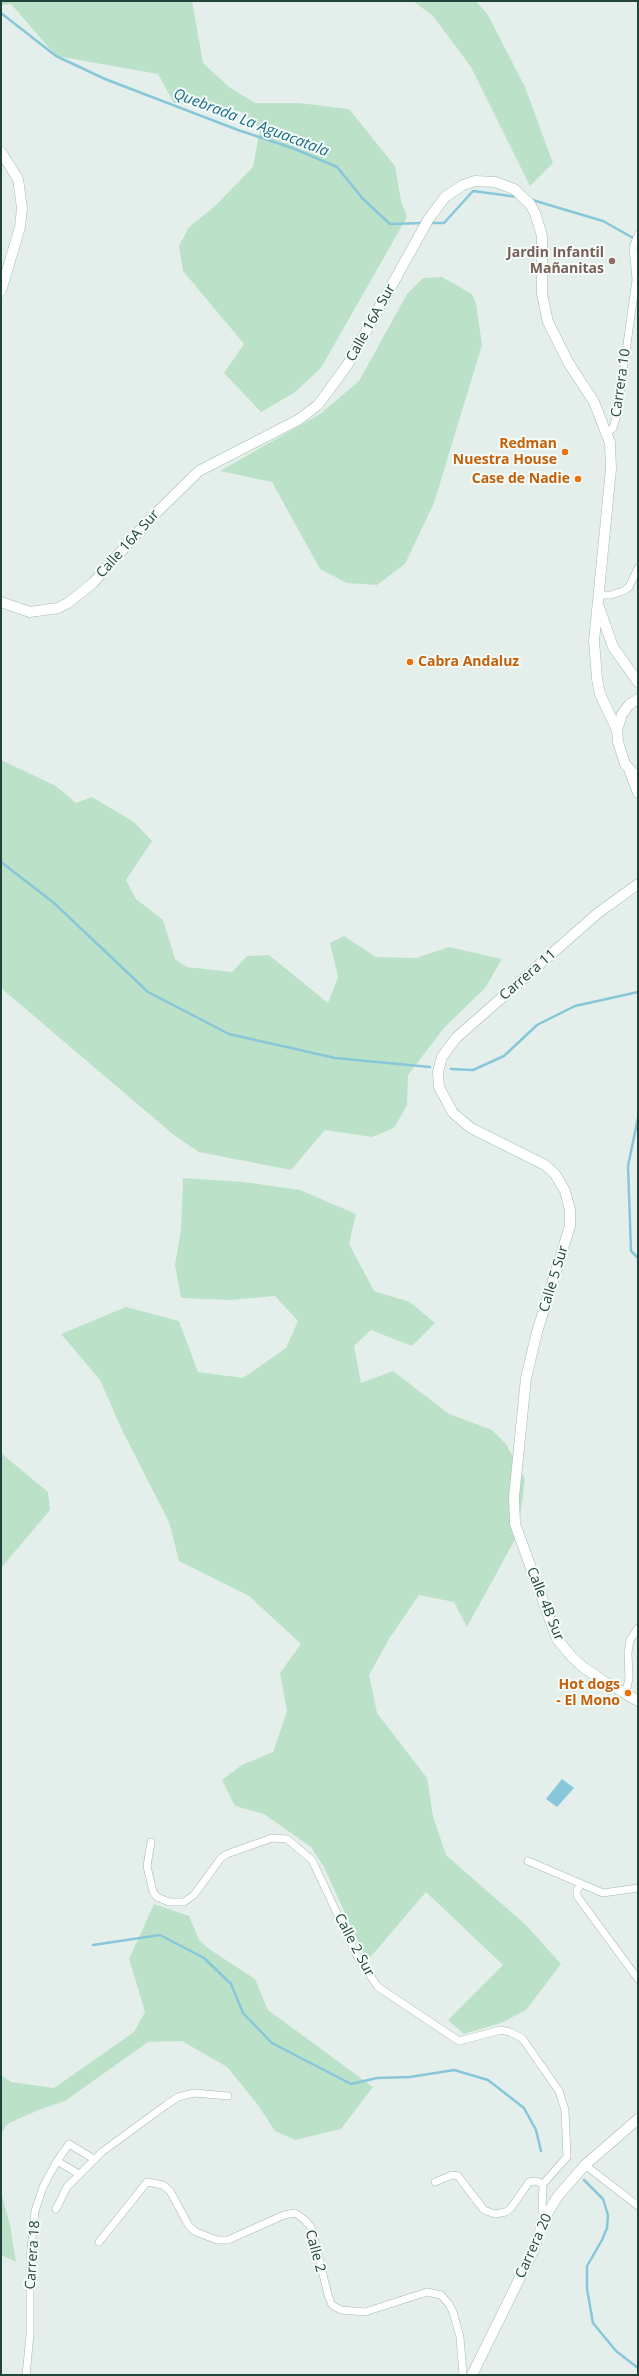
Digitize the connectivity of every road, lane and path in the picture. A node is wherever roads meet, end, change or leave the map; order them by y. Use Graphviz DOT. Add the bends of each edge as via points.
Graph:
graph roads {
  1 [pos="1,152"];
  2 [pos="637,235"];
  3 [pos="1,291"];
  4 [pos="607,433"];
  5 [pos="638,568"];
  6 [pos="598,598"];
  7 [pos="1,602"];
  8 [pos="638,682"];
  9 [pos="638,699"];
  10 [pos="617,730"];
  11 [pos="629,770"];
  12 [pos="638,778"];
  13 [pos="638,793"];
  14 [pos="638,884"];
  15 [pos="438,1079"];
  16 [pos="520,1542"];
  17 [pos="638,1628"];
  18 [pos="626,1693"];
  19 [pos="638,1701"];
  20 [pos="151,1842"];
  21 [pos="528,1861"];
  22 [pos="581,1884"];
  23 [pos="638,1888"];
  24 [pos="638,1979"];
  25 [pos="228,2096"];
  26 [pos="638,2119"];
  27 [pos="94,2160"];
  28 [pos="57,2161"];
  29 [pos="585,2165"];
  30 [pos="79,2174"];
  31 [pos="435,2182"];
  32 [pos="543,2184"];
  33 [pos="638,2206"];
  34 [pos="56,2209"];
  35 [pos="545,2217"];
  36 [pos="99,2242"];
  37 [pos="26,2375"];
  38 [pos="464,2375"];
  39 [pos="472,2375"];
  1 -- 3 [label="main road" via="18,179 22,208 20,227"];
  2 -- 4 [label="street, Carrera 10" via="633,247 636,280 617,415 613,428"];
  4 -- 6 [label="main road, Carrera 10" via="610,468"];
  4 -- 7 [label="main road, Calle 16A Sur" via="594,402 568,362 548,322 542,294 542,236 530,204 507,185 485,181 463,185 445,197 428,220 348,364 318,405 298,420 199,471 148,521 93,582 68,603 58,608 30,612"];
  5 -- 6 [label="street" via="623,591"];
  6 -- 8 [label="main road, Carrera 10" via="613,647"];
  6 -- 10 [label="main road, Carrera 10" via="594,641 596,679 605,707"];
  9 -- 10 [label="main road" via="622,714"];
  10 -- 11 [label="main road" via="620,749"];
  11 -- 12 [label="main road"];
  11 -- 13 [label="main road"];
  14 -- 15 [label="main road, Carrera 11" via="598,913 456,1038 442,1057"];
  15 -- 16 [label="main road, Calle 5 Sur" via="447,1105 460,1121 534,1158 555,1174 565,1191 570,1210 568,1232 537,1332 526,1378 514,1498 515,1524"];
  16 -- 18 [label="main road, Calle 4B Sur" via="557,1640 572,1657 602,1680"];
  17 -- 18 [label="street" via="630,1640"];
  18 -- 19 [label="main road, Calle 4B Sur"];
  20 -- 32 [label="street, Calle 2 Sur" via="148,1866 153,1892 157,1897 169,1902 184,1902 194,1895 221,1858 227,1854 272,1838 287,1839 312,1860 358,1958 378,1987 459,2041 501,2030 522,2038 559,2091 565,2110 567,2157"];
  21 -- 22 [label="street"];
  22 -- 23 [label="street" via="603,1893 623,1888"];
  22 -- 24 [label="street" via="577,1890 578,1896"];
  25 -- 27 [label="street" via="194,2093 178,2097"];
  26 -- 29 [label="main road, Carrera 20"];
  27 -- 28 [label="street, Carrera 18" via="69,2144"];
  27 -- 30 [label="street"];
  28 -- 30 [label="street"];
  28 -- 37 [label="street, Carrera 18" via="43,2187 35,2211 30,2258 30,2335"];
  29 -- 33 [label="street"];
  29 -- 35 [label="main road, Carrera 20" via="558,2196"];
  30 -- 34 [label="street" via="67,2187"];
  31 -- 32 [label="street" via="452,2175 458,2176 484,2210 494,2214 506,2212 511,2208 529,2182"];
  32 -- 35 [label="street" via="542,2204"];
  35 -- 39 [label="main road, Carrera 20" via="533,2251"];
  36 -- 38 [label="street, Calle 2" via="147,2182 162,2185 170,2190 189,2226 196,2232 217,2240 228,2240 284,2215 295,2214 305,2220 312,2229 325,2289 332,2305 341,2310 365,2312 427,2292 441,2295 453,2312 460,2337"];
}
